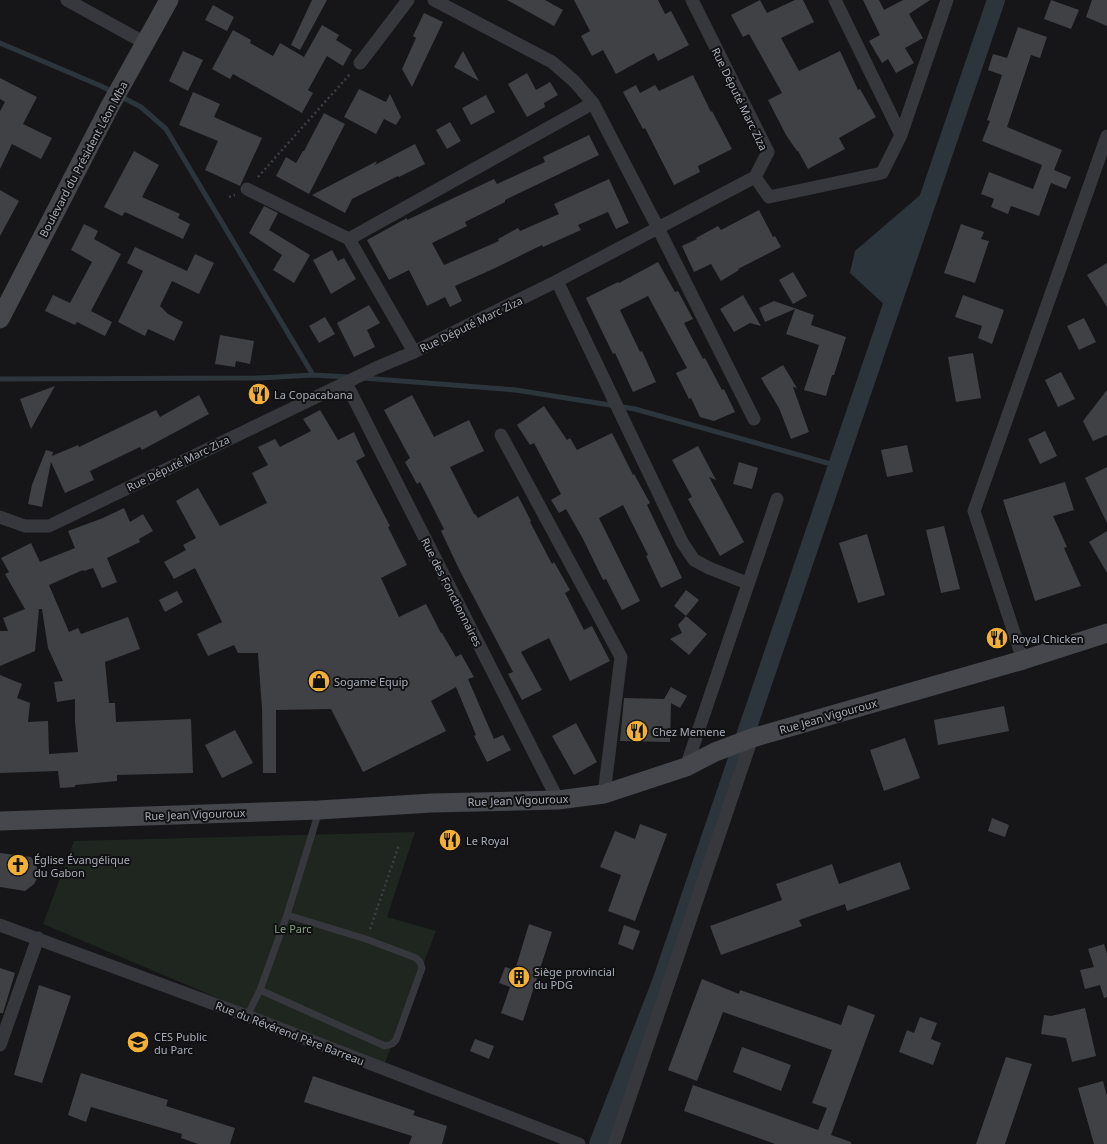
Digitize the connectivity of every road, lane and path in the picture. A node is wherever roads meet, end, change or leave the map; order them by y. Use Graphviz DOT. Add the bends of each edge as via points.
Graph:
graph roads {
  1 [pos="67,0"];
  2 [pos="169,0"];
  3 [pos="408,0"];
  4 [pos="434,0"];
  5 [pos="692,0"];
  6 [pos="835,0"];
  7 [pos="947,0"];
  8 [pos="145,43"];
  9 [pos="360,63"];
  10 [pos="593,103"];
  11 [pos="901,135"];
  12 [pos="1107,136"];
  13 [pos="755,177"];
  14 [pos="247,189"];
  15 [pos="229,197"];
  16 [pos="658,228"];
  17 [pos="349,239"];
  18 [pos="557,281"];
  19 [pos="0,319"];
  20 [pos="414,352"];
  21 [pos="349,382"];
  22 [pos="754,419"];
  23 [pos="501,435"];
  24 [pos="777,499"];
  25 [pos="0,517"];
  26 [pos="747,583"];
  27 [pos="1107,633"];
  28 [pos="1023,660"];
  29 [pos="752,738"];
  30 [pos="686,767"];
  31 [pos="604,794"];
  32 [pos="558,800"];
  33 [pos="319,810"];
  34 [pos="0,821"];
  35 [pos="399,846"];
  36 [pos="287,915"];
  37 [pos="0,925"];
  38 [pos="38,938"];
  39 [pos="366,939"];
  40 [pos="260,990"];
  41 [pos="247,1016"];
  42 [pos="0,1045"];
  43 [pos="578,1144"];
  44 [pos="614,1144"];
  1 -- 8 [label="street"];
  2 -- 8 [label="street, Boulevard du Président Léon Mba"];
  3 -- 9 [label="street"];
  4 -- 10 [label="street" via="552,62 574,81"];
  5 -- 13 [label="street, Rue Député Marc Ziza" via="768,152"];
  6 -- 11 [label="street"];
  7 -- 11 [label="street"];
  8 -- 19 [label="street, Boulevard du Président Léon Mba"];
  9 -- 14 [label="path"];
  10 -- 16 [label="street"];
  10 -- 17 [label="street"];
  11 -- 13 [label="street" via="882,173 768,197"];
  12 -- 28 [label="street" via="974,511"];
  13 -- 16 [label="street, Rue Député Marc Ziza"];
  14 -- 15 [label="path"];
  14 -- 17 [label="street"];
  16 -- 18 [label="street, Rue Député Marc Ziza"];
  16 -- 22 [label="street"];
  17 -- 20 [label="street"];
  18 -- 20 [label="street, Rue Député Marc Ziza"];
  18 -- 26 [label="street" via="682,542 694,560"];
  20 -- 21 [label="street, Rue Député Marc Ziza"];
  21 -- 25 [label="street, Rue Député Marc Ziza" via="49,526 25,526"];
  21 -- 32 [label="street, Rue des Fonctionnaires"];
  23 -- 31 [label="street" via="621,657"];
  24 -- 26 [label="street"];
  26 -- 30 [label="street"];
  27 -- 28 [label="street, Rue Jean Vigouroux"];
  28 -- 29 [label="street, Rue Jean Vigouroux"];
  29 -- 30 [label="street, Rue Jean Vigouroux" via="715,752"];
  29 -- 44 [label="street"];
  30 -- 31 [label="street, Rue Jean Vigouroux"];
  31 -- 32 [label="street, Rue Jean Vigouroux"];
  32 -- 33 [label="street, Rue Jean Vigouroux" via="432,803"];
  33 -- 34 [label="street, Rue Jean Vigouroux"];
  33 -- 36 [label="lane"];
  35 -- 39 [label="path"];
  36 -- 39 [label="lane"];
  36 -- 40 [label="lane"];
  37 -- 38 [label="street, Rue du Révérend Père Barreau"];
  38 -- 41 [label="street, Rue du Révérend Père Barreau"];
  38 -- 42 [label="street"];
  39 -- 40 [label="lane" via="416,958 422,968 396,1040 389,1046"];
  40 -- 41 [label="lane"];
  41 -- 43 [label="street, Rue du Révérend Père Barreau"];
}
